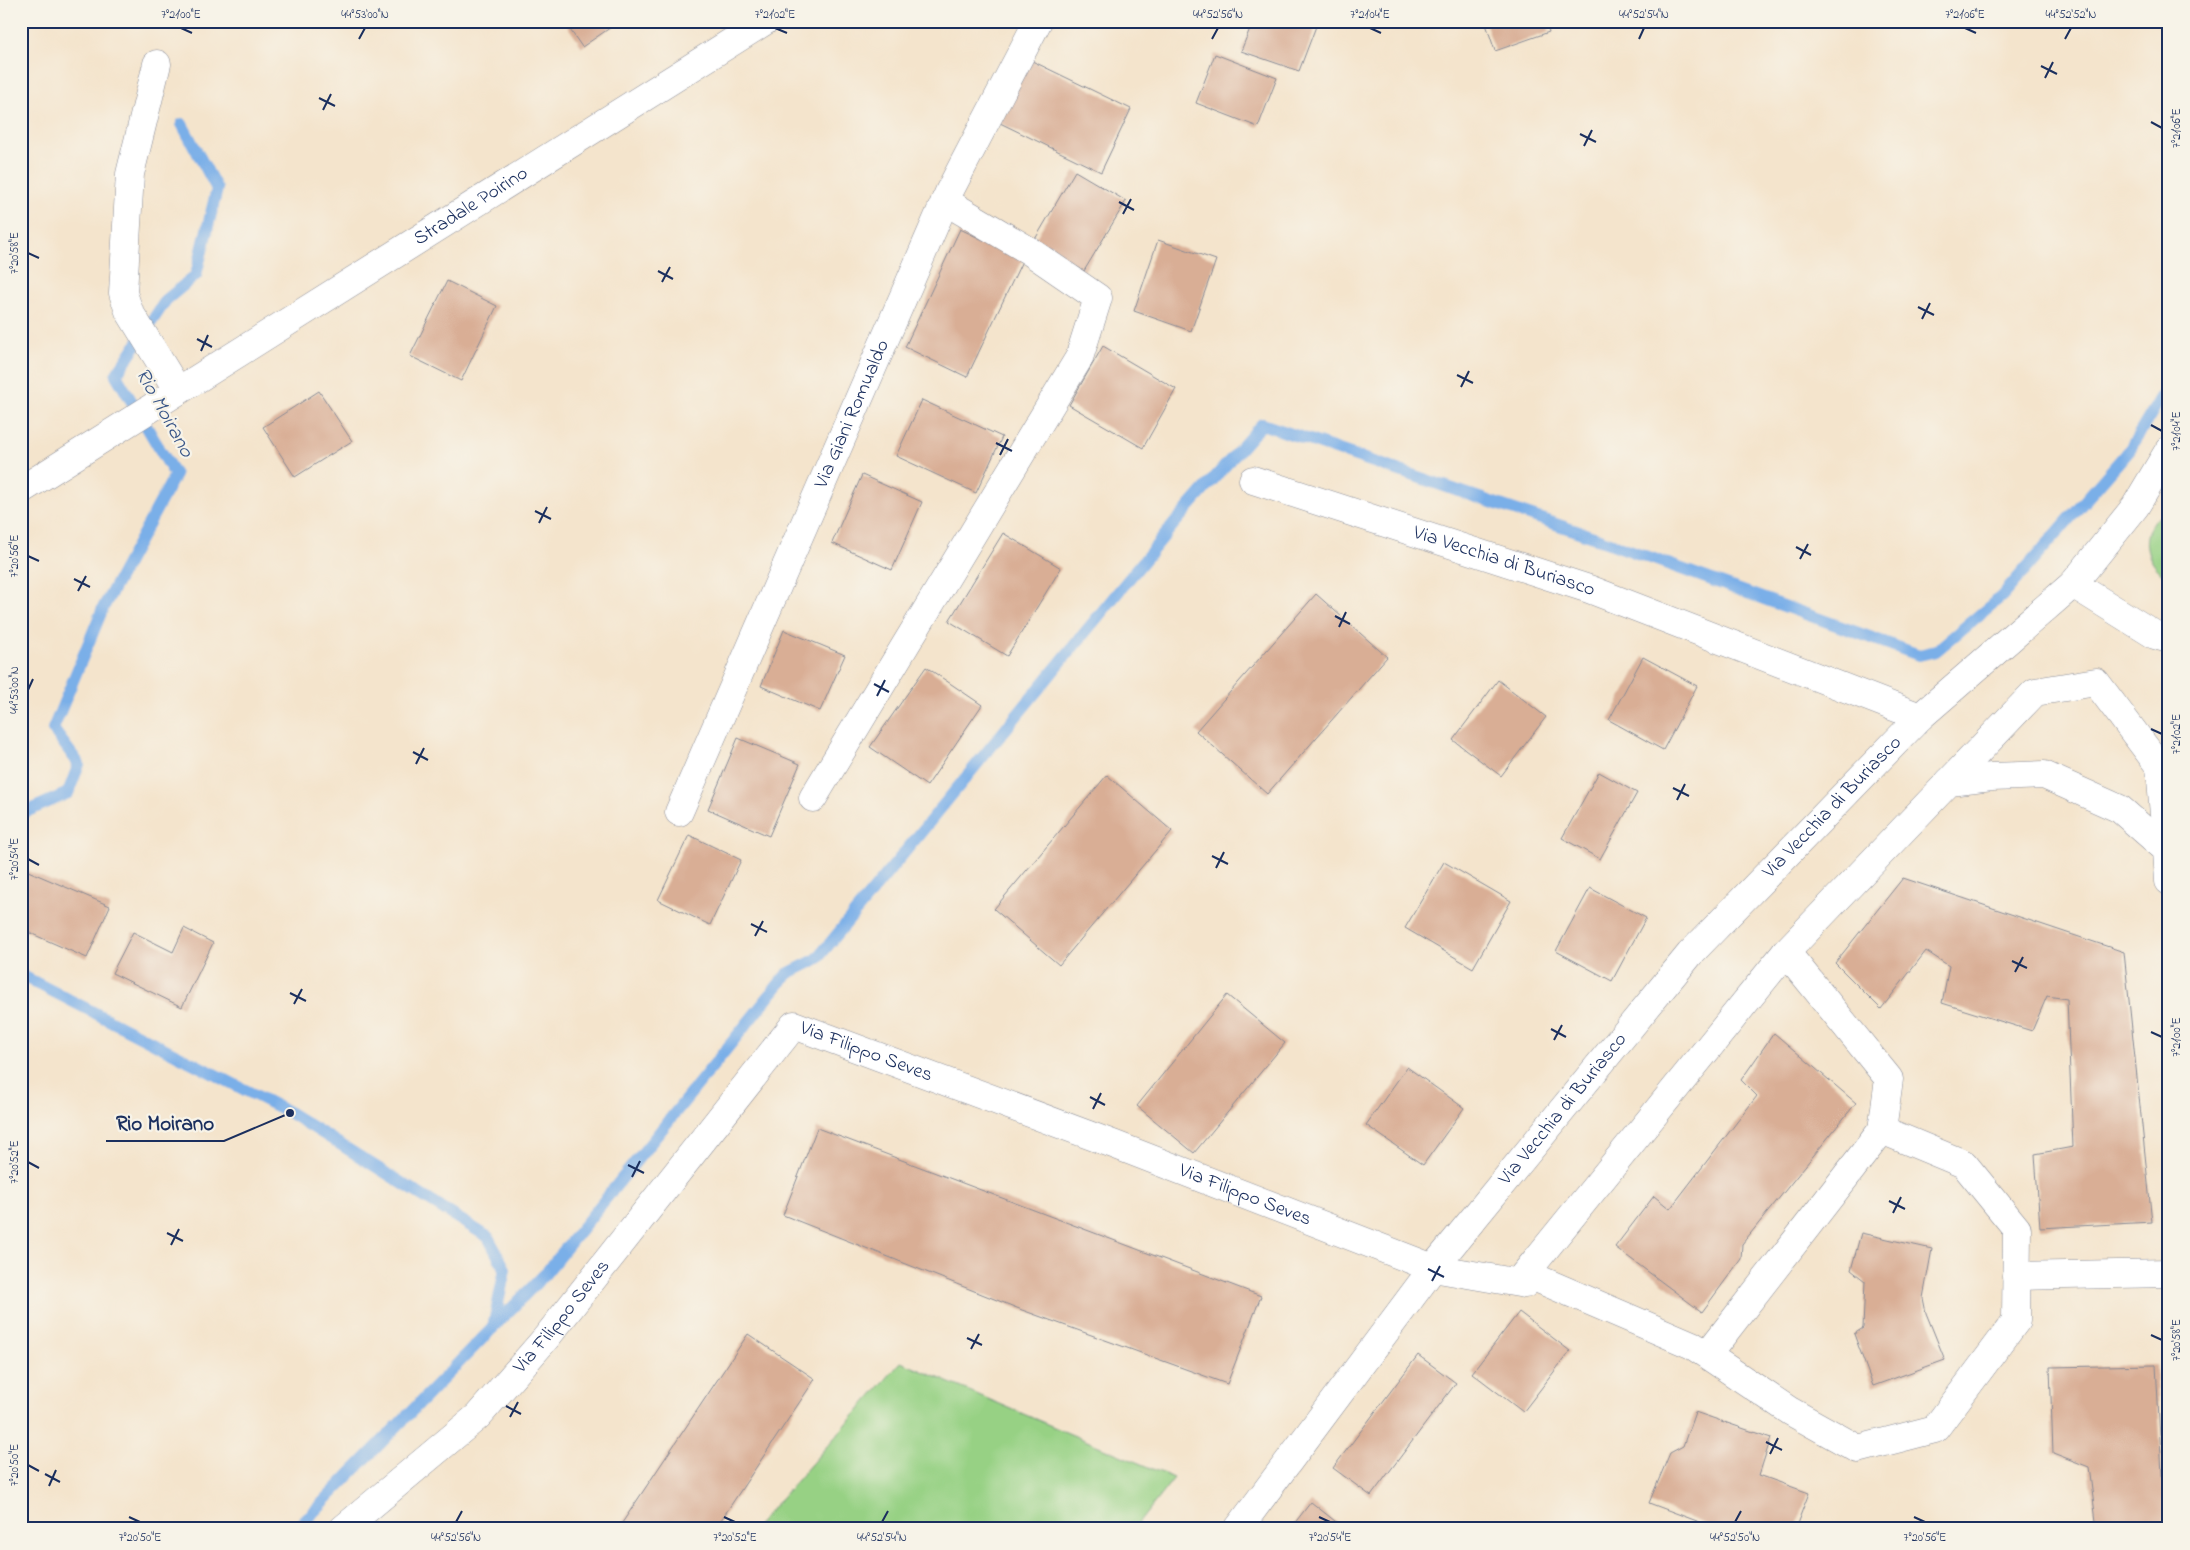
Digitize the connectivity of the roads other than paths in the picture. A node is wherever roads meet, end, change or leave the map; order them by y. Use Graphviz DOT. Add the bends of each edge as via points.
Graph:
graph roads {
  1 [pos="765,21"];
  2 [pos="1038,21"];
  3 [pos="157,64"];
  4 [pos="945,201"];
  5 [pos="178,391"];
  6 [pos="2169,450"];
  7 [pos="1253,480"];
  8 [pos="21,490"];
  9 [pos="2073,584"];
  10 [pos="2169,639"];
  11 [pos="1920,717"];
  12 [pos="1949,782"];
  13 [pos="813,798"];
  14 [pos="679,812"];
  15 [pos="2167,850"];
  16 [pos="2169,881"];
  17 [pos="1786,952"];
  18 [pos="1882,1130"];
  19 [pos="1433,1268"];
  20 [pos="2169,1273"];
  21 [pos="1524,1275"];
  22 [pos="2016,1276"];
  23 [pos="1707,1355"];
  24 [pos="343,1529"];
  25 [pos="1238,1529"];
  1 -- 5 [label="street, Stradale Poirino"];
  2 -- 4 [label="street, Via Giani Romualdo"];
  3 -- 5 [label="street" via="130,174 123,293 130,311"];
  4 -- 13 [label="street" via="1028,250 1098,298 1078,358"];
  4 -- 14 [label="street, Via Giani Romualdo"];
  5 -- 8 [label="street, Stradale Poirino"];
  6 -- 9 [label="street, Via Vecchia di Buriasco" via="2135,507"];
  7 -- 11 [label="street, Via Vecchia di Buriasco" via="1589,589"];
  9 -- 10 [label="street" via="2155,635"];
  9 -- 11 [label="street, Via Vecchia di Buriasco"];
  11 -- 19 [label="street, Via Vecchia di Buriasco" via="1690,954"];
  12 -- 15 [label="street" via="2044,775 2120,809"];
  12 -- 15 [label="street" via="2035,692 2096,682 2160,766"];
  12 -- 17 [label="street"];
  15 -- 16 [label="street"];
  17 -- 18 [label="street" via="1889,1078"];
  17 -- 21 [label="street"];
  18 -- 22 [label="street" via="1964,1164 2016,1229"];
  18 -- 23 [label="street"];
  19 -- 21 [label="street" via="1525,1284"];
  19 -- 24 [label="street, Via Filippo Seves" via="794,1025 546,1338 478,1416"];
  19 -- 25 [label="street, Via Vecchia di Buriasco"];
  20 -- 22 [label="street"];
  21 -- 23 [label="street" via="1683,1341"];
  22 -- 23 [label="street" via="2016,1321 1935,1429 1858,1449 1790,1411"];
}
